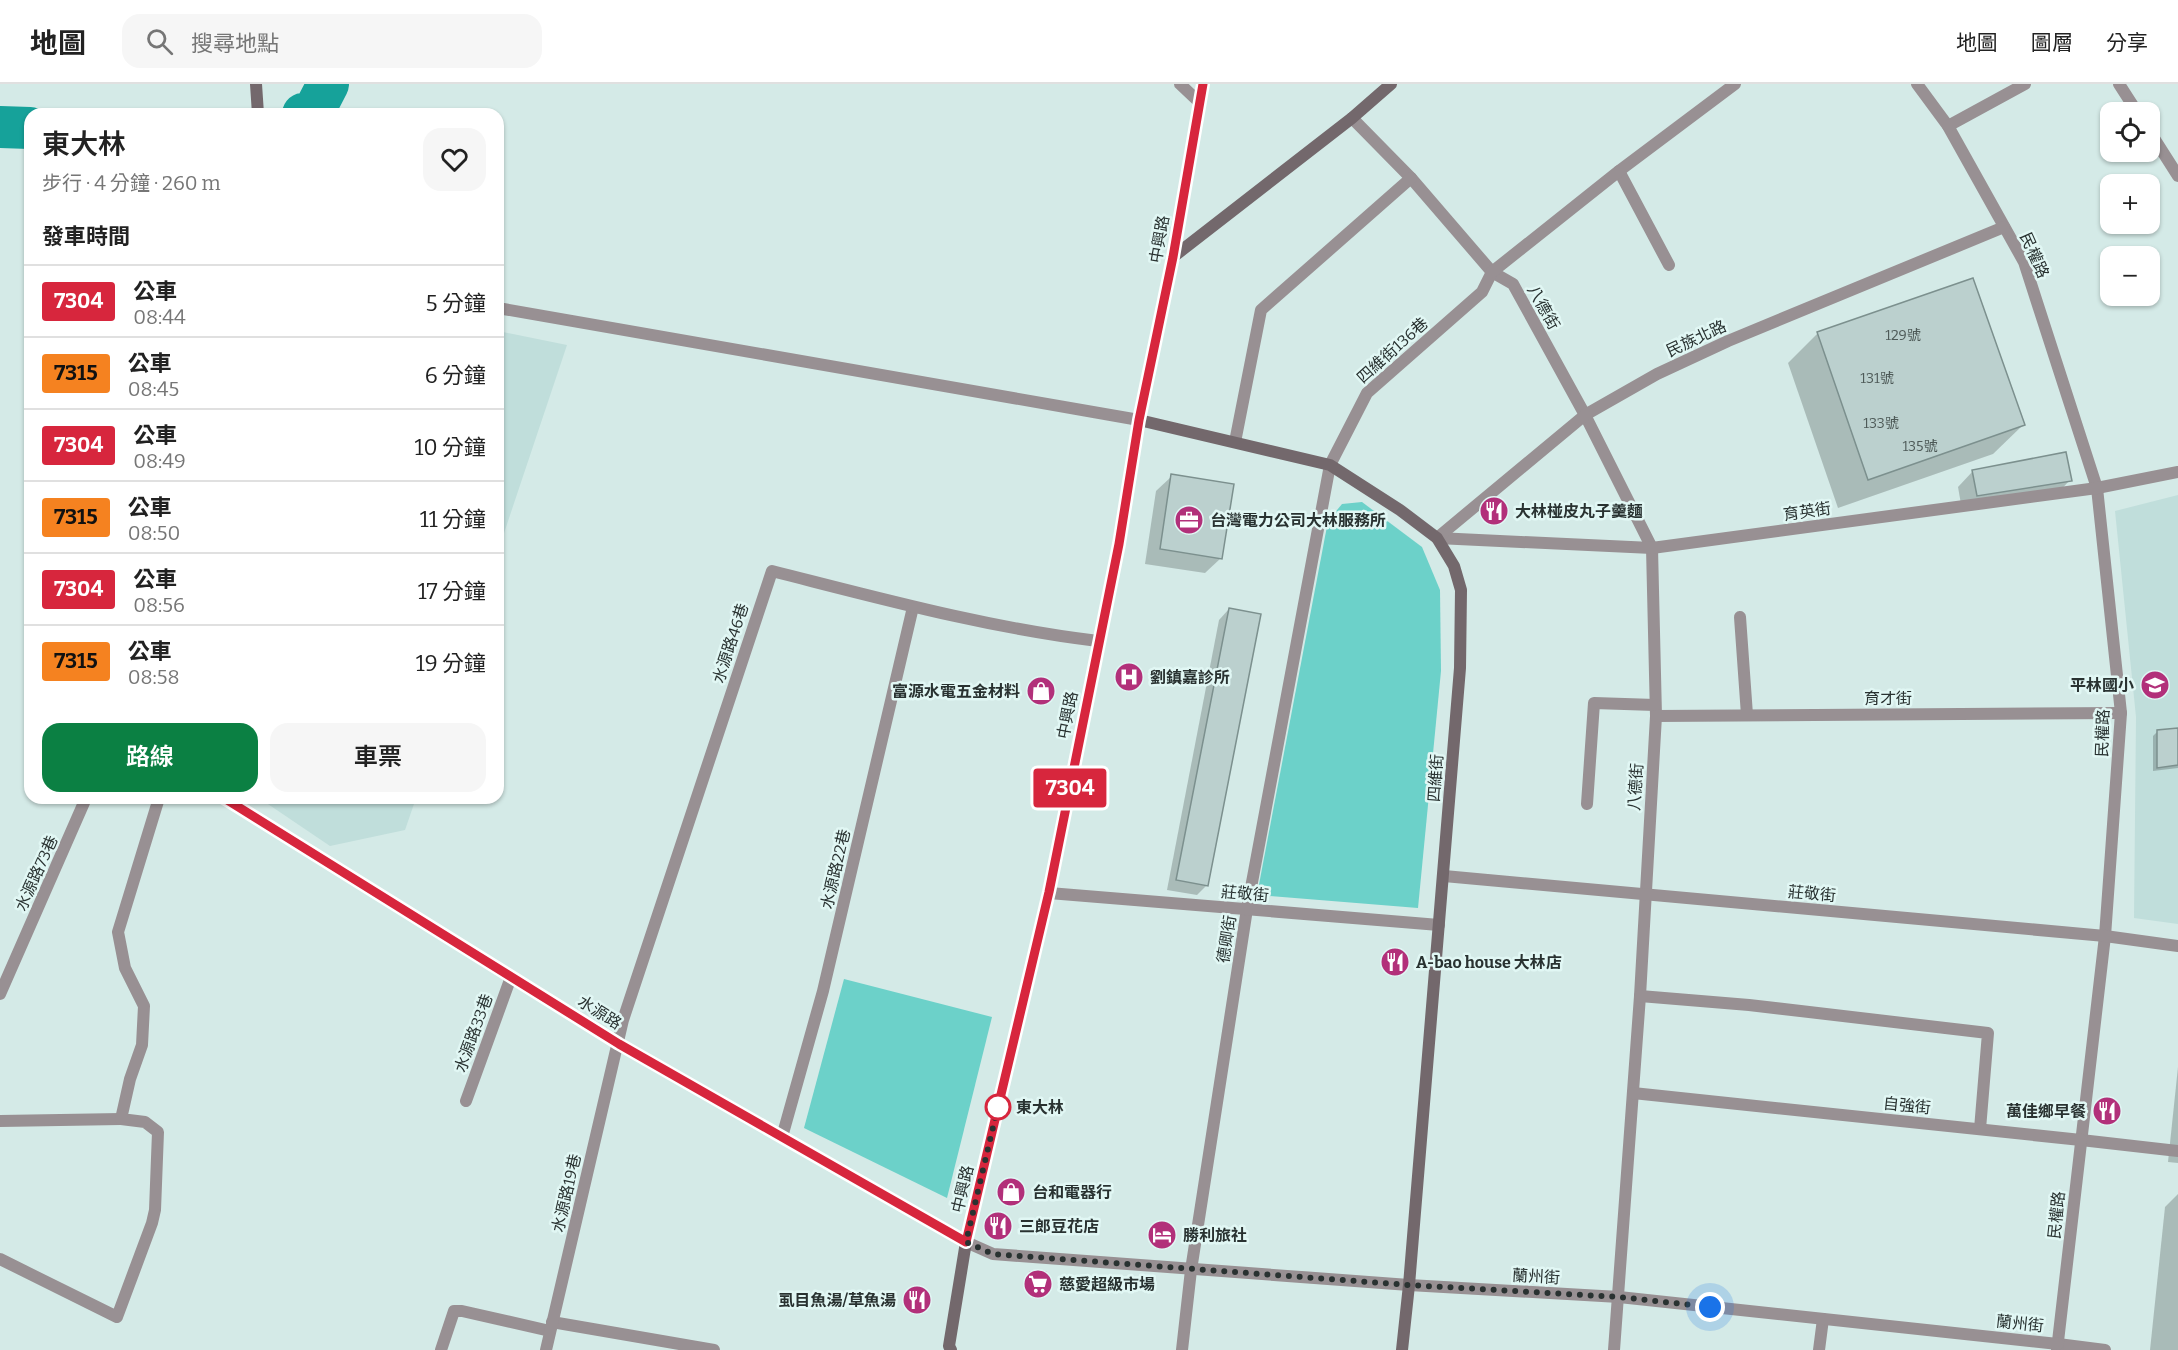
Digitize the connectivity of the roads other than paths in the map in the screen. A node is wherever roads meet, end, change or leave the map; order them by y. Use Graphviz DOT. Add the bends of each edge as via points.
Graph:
graph roads {
  1 [pos="1180,84"];
  2 [pos="1203,84"];
  3 [pos="1391,84"];
  4 [pos="1735,84"];
  5 [pos="1917,84"];
  6 [pos="2025,84"];
  7 [pos="2119,84"];
  8 [pos="256,87"];
  9 [pos="1199,102"];
  10 [pos="2131,102"];
  11 [pos="258,108"];
  12 [pos="1352,118"];
  13 [pos="1948,126"];
  14 [pos="2160,148"];
  15 [pos="1619,171"];
  16 [pos="2178,176"];
  17 [pos="1411,178"];
  18 [pos="2004,227"];
  19 [pos="1173,257"];
  20 [pos="1669,265"];
  21 [pos="1492,272"];
  22 [pos="504,309"];
  23 [pos="1585,415"];
  24 [pos="1139,420"];
  25 [pos="1235,442"];
  26 [pos="1330,465"];
  27 [pos="2178,472"];
  28 [pos="2097,488"];
  29 [pos="1437,538"];
  30 [pos="1652,548"];
  31 [pos="914,607"];
  32 [pos="1740,617"];
  33 [pos="1098,641"];
  34 [pos="1656,711"];
  35 [pos="2121,713"];
  36 [pos="1747,715"];
  37 [pos="83,804"];
  38 [pos="157,804"];
  39 [pos="234,804"];
  40 [pos="1587,804"];
  41 [pos="1443,876"];
  42 [pos="1049,892"];
  43 [pos="1644,895"];
  44 [pos="1247,909"];
  45 [pos="1439,925"];
  46 [pos="2105,936"];
  47 [pos="2178,946"];
  48 [pos="510,977"];
  49 [pos="0,994"];
  50 [pos="1640,996"];
  51 [pos="619,1044"];
  52 [pos="1633,1093"];
  53 [pos="466,1101"];
  54 [pos="121,1119"];
  55 [pos="0,1121"];
  56 [pos="1980,1129"];
  57 [pos="782,1137"];
  58 [pos="2080,1140"];
  59 [pos="2178,1151"];
  60 [pos="966,1242"];
  61 [pos="0,1259"];
  62 [pos="1191,1270"];
  63 [pos="1409,1285"];
  64 [pos="1619,1297"];
  65 [pos="1823,1319"];
  66 [pos="551,1326"];
  67 [pos="2058,1347"];
  68 [pos="949,1349"];
  69 [pos="441,1350"];
  70 [pos="546,1350"];
  71 [pos="714,1350"];
  72 [pos="1182,1350"];
  73 [pos="1402,1350"];
  74 [pos="1614,1350"];
  75 [pos="1820,1350"];
  76 [pos="2105,1350"];
  1 -- 9 [label="street"];
  2 -- 9 [label="main road, 中興路"];
  3 -- 12 [label="main road"];
  4 -- 15 [label="street"];
  5 -- 13 [label="street, 民權路"];
  6 -- 13 [label="street"];
  7 -- 10 [label="street"];
  8 -- 11 [label="main road"];
  9 -- 19 [label="main road, 中興路"];
  12 -- 17 [label="street, 八德街"];
  12 -- 19 [label="main road"];
  13 -- 18 [label="street, 民權路"];
  14 -- 16 [label="street"];
  15 -- 20 [label="street"];
  15 -- 21 [label="street"];
  17 -- 21 [label="street, 八德街"];
  17 -- 25 [label="street" via="1261,310"];
  18 -- 23 [label="street, 民族北路" via="1728,341 1657,374"];
  18 -- 28 [label="street, 民權路" via="2024,262"];
  19 -- 24 [label="main road, 中興路"];
  21 -- 23 [label="street, 八德街" via="1513,284"];
  21 -- 26 [label="street, 四維街136巷" via="1482,292 1367,393"];
  22 -- 24 [label="street"];
  23 -- 29 [label="street, 民族北路"];
  23 -- 30 [label="street, 八德街"];
  24 -- 25 [label="main road, 四維街"];
  24 -- 33 [label="street, 中興路"];
  25 -- 26 [label="main road, 四維街"];
  26 -- 29 [label="main road, 四維街"];
  26 -- 44 [label="street, 德卿街"];
  27 -- 28 [label="street, 育英街"];
  28 -- 30 [label="street, 育英街"];
  28 -- 35 [label="street, 民權路"];
  29 -- 30 [label="street, 育英街"];
  29 -- 41 [label="main road, 四維街" via="1454,566 1461,590 1460,668"];
  30 -- 34 [label="street, 八德街"];
  31 -- 33 [label="street, 水源路46巷"];
  31 -- 51 [label="street, 水源路46巷" via="772,571 627,1008"];
  31 -- 57 [label="street, 水源路22巷" via="823,991"];
  32 -- 36 [label="street"];
  33 -- 42 [label="street, 中興路"];
  34 -- 36 [label="street, 育才街"];
  34 -- 40 [label="street, 育才街" via="1594,703"];
  34 -- 43 [label="street, 八德街"];
  35 -- 36 [label="street, 育才街"];
  35 -- 46 [label="street, 民權路"];
  37 -- 49 [label="street, 水源路73巷"];
  38 -- 54 [label="street" via="118,932 125,968 144,1006 142,1045"];
  39 -- 48 [label="main road, 水源路"];
  41 -- 43 [label="street, 莊敬街"];
  41 -- 45 [label="main road, 四維街"];
  42 -- 44 [label="street, 莊敬街"];
  42 -- 60 [label="street, 中興路"];
  43 -- 46 [label="street, 莊敬街"];
  43 -- 50 [label="street, 八德街"];
  44 -- 45 [label="street, 莊敬街"];
  44 -- 62 [label="street, 德卿街"];
  45 -- 63 [label="main road, 四維街"];
  46 -- 47 [label="street, 莊敬街"];
  46 -- 58 [label="street, 民權路"];
  48 -- 51 [label="main road, 水源路"];
  48 -- 53 [label="street, 水源路33巷"];
  50 -- 52 [label="street, 八德街"];
  50 -- 56 [label="street" via="1988,1033"];
  51 -- 57 [label="main road, 水源路"];
  51 -- 66 [label="street, 水源路19巷"];
  52 -- 56 [label="street, 自強街"];
  52 -- 64 [label="street, 八德街"];
  54 -- 55 [label="street"];
  54 -- 61 [label="street" via="145,1122 158,1132 153,1223 117,1317"];
  56 -- 58 [label="street, 自強街"];
  57 -- 60 [label="main road, 水源路"];
  58 -- 59 [label="street, 自強街"];
  58 -- 67 [label="street, 民權路"];
  60 -- 62 [label="street, 蘭州街" via="993,1254"];
  60 -- 68 [label="main road, 中興路"];
  62 -- 63 [label="street, 蘭州街"];
  62 -- 72 [label="street, 德卿街"];
  63 -- 64 [label="street, 蘭州街"];
  63 -- 73 [label="main road, 四維街"];
  64 -- 65 [label="street, 蘭州街"];
  64 -- 74 [label="street, 八德街"];
  65 -- 67 [label="street, 蘭州街"];
  65 -- 75 [label="street"];
  66 -- 69 [label="street" via="454,1311"];
  66 -- 70 [label="street, 水源路19巷"];
  66 -- 71 [label="street"];
  67 -- 76 [label="street, 蘭州街"];
}
